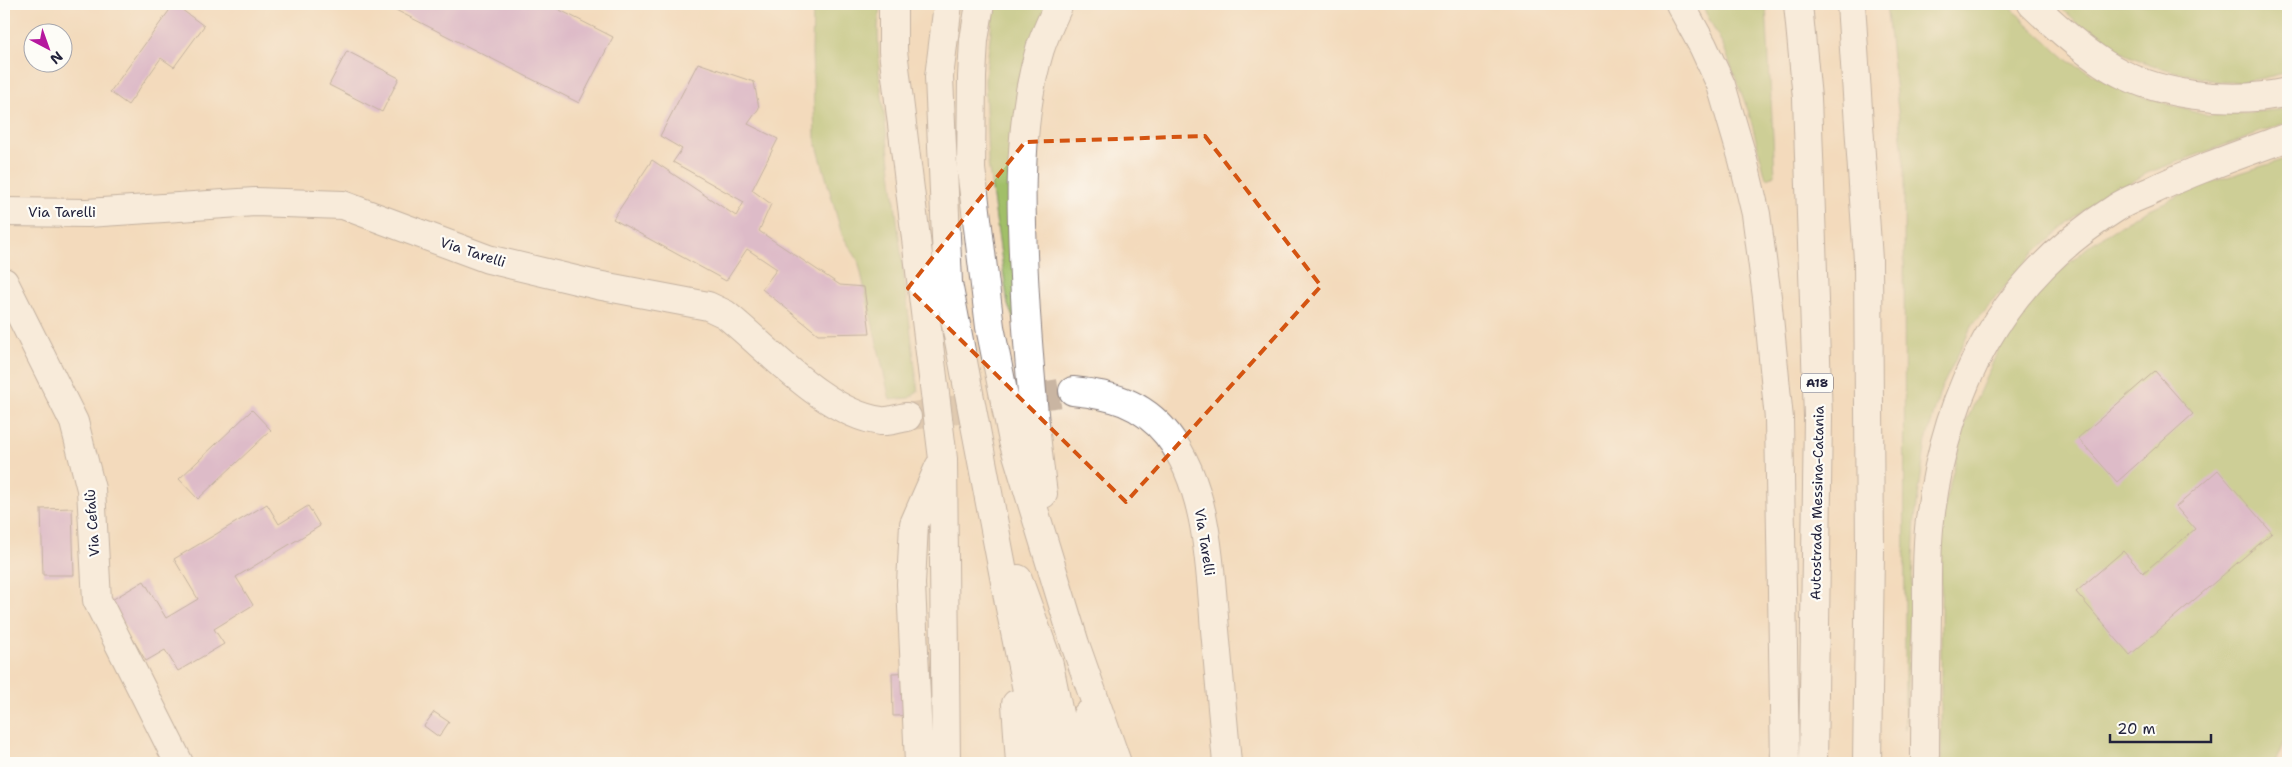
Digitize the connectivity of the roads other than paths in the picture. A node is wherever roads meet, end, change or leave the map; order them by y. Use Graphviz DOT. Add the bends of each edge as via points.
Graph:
graph roads {
  1 [pos="893,4"];
  2 [pos="911,4"];
  3 [pos="948,4"];
  4 [pos="980,4"];
  5 [pos="1059,4"];
  6 [pos="1680,4"];
  7 [pos="1798,4"];
  8 [pos="1851,4"];
  9 [pos="2032,4"];
  10 [pos="2288,92"];
  11 [pos="2288,136"];
  12 [pos="4,212"];
  13 [pos="4,282"];
  14 [pos="948,283"];
  15 [pos="1073,391"];
  16 [pos="907,417"];
  17 [pos="943,459"];
  18 [pos="989,497"];
  19 [pos="1054,570"];
  20 [pos="1008,603"];
  21 [pos="1075,644"];
  22 [pos="179,763"];
  23 [pos="919,763"];
  24 [pos="946,763"];
  25 [pos="1020,763"];
  26 [pos="1042,763"];
  27 [pos="1069,763"];
  28 [pos="1096,763"];
  29 [pos="1117,763"];
  30 [pos="1137,763"];
  31 [pos="1227,763"];
  32 [pos="1785,763"];
  33 [pos="1813,763"];
  34 [pos="1867,763"];
  35 [pos="1925,763"];
  1 -- 17 [label="main road" via="893,51"];
  2 -- 14 [label="main road" via="910,80 921,157"];
  3 -- 14 [label="main road" via="939,76"];
  4 -- 19 [label="main road" via="972,77 972,169 990,327 1013,441"];
  5 -- 19 [label="main road" via="1040,49 1032,82 1023,143 1022,190 1034,426"];
  6 -- 32 [label="main road" via="1721,85 1756,214 1779,419"];
  7 -- 33 [label="main road, Autostrada Messina-Catania / A18" via="1807,98 1818,417"];
  8 -- 34 [label="main road" via="1868,260 1870,552"];
  9 -- 10 [label="main road" via="2062,33 2104,64 2153,86 2196,96 2236,97"];
  11 -- 35 [label="main road" via="2175,179 2117,207 2068,242 2028,280 1990,331 1964,382 1945,435 1936,482 1929,540"];
  12 -- 16 [label="main road, Via Tarelli" via="87,213 256,202 343,205 488,259 606,287 708,306 725,314 838,406 862,417 883,421"];
  13 -- 22 [label="main road, Via Cefalù" via="74,422 91,489 97,600"];
  14 -- 18 [label="main road"];
  15 -- 31 [label="main road, Via Tarelli" via="1105,394 1146,414 1166,433 1192,478 1201,509 1212,586"];
  17 -- 23 [label="main road" via="914,524 911,584"];
  17 -- 24 [label="main road"];
  18 -- 20 [label="main road"];
  18 -- 27 [label="main road" via="1049,665"];
  19 -- 21 [label="main road"];
  20 -- 25 [label="main road"];
  20 -- 26 [label="main road"];
  21 -- 28 [label="main road"];
  21 -- 29 [label="main road"];
  21 -- 30 [label="main road"];
}
